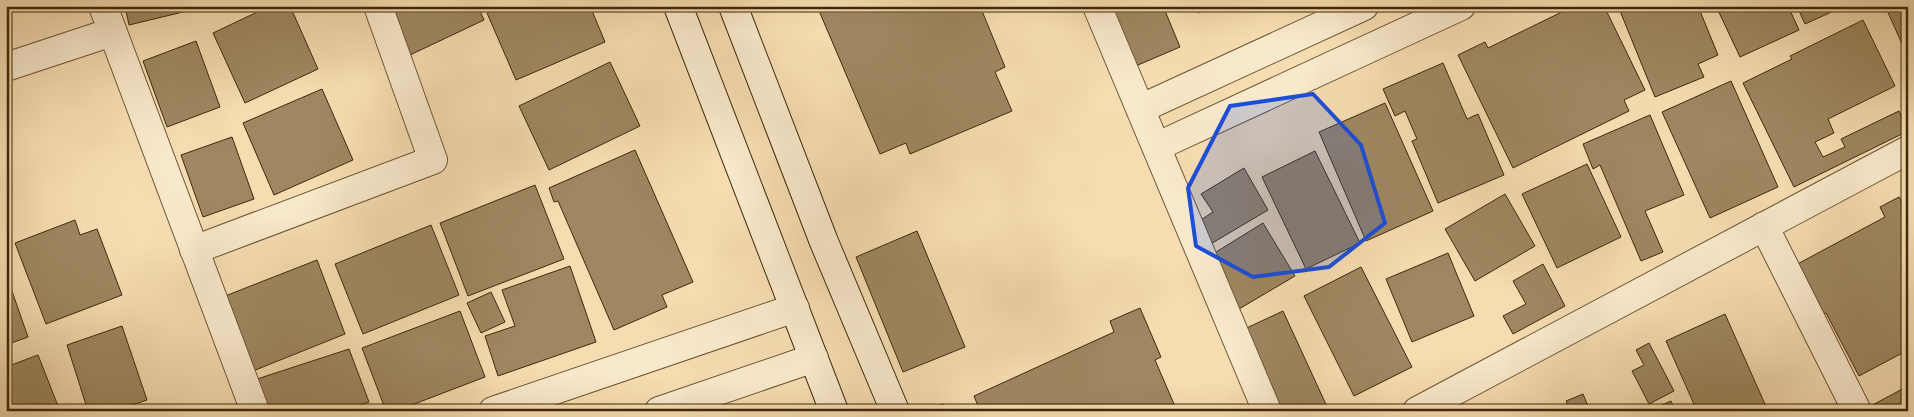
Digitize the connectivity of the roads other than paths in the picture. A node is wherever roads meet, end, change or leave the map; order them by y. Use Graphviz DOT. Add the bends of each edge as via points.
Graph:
graph roads {
  1 [pos="103,6"];
  2 [pos="378,6"];
  3 [pos="678,6"];
  4 [pos="733,6"];
  5 [pos="1096,6"];
  6 [pos="1364,6"];
  7 [pos="1461,6"];
  8 [pos="112,32"];
  9 [pos="6,67"];
  10 [pos="1140,109"];
  11 [pos="1156,147"];
  12 [pos="1908,150"];
  13 [pos="1764,226"];
  14 [pos="194,250"];
  15 [pos="794,308"];
  16 [pos="814,358"];
  17 [pos="254,411"];
  18 [pos="493,411"];
  19 [pos="659,411"];
  20 [pos="834,411"];
  21 [pos="895,411"];
  22 [pos="1267,411"];
  23 [pos="1417,411"];
  24 [pos="1857,411"];
  1 -- 8 [label="street"];
  2 -- 14 [label="street" via="433,160"];
  3 -- 15 [label="street"];
  4 -- 21 [label="street" via="824,242"];
  5 -- 10 [label="street"];
  6 -- 10 [label="street"];
  7 -- 11 [label="street"];
  8 -- 9 [label="street"];
  8 -- 14 [label="street"];
  10 -- 11 [label="street"];
  11 -- 22 [label="street"];
  12 -- 13 [label="street"];
  13 -- 23 [label="street"];
  13 -- 24 [label="street"];
  14 -- 17 [label="street"];
  15 -- 16 [label="street"];
  15 -- 18 [label="street"];
  16 -- 19 [label="street"];
  16 -- 20 [label="street"];
}
